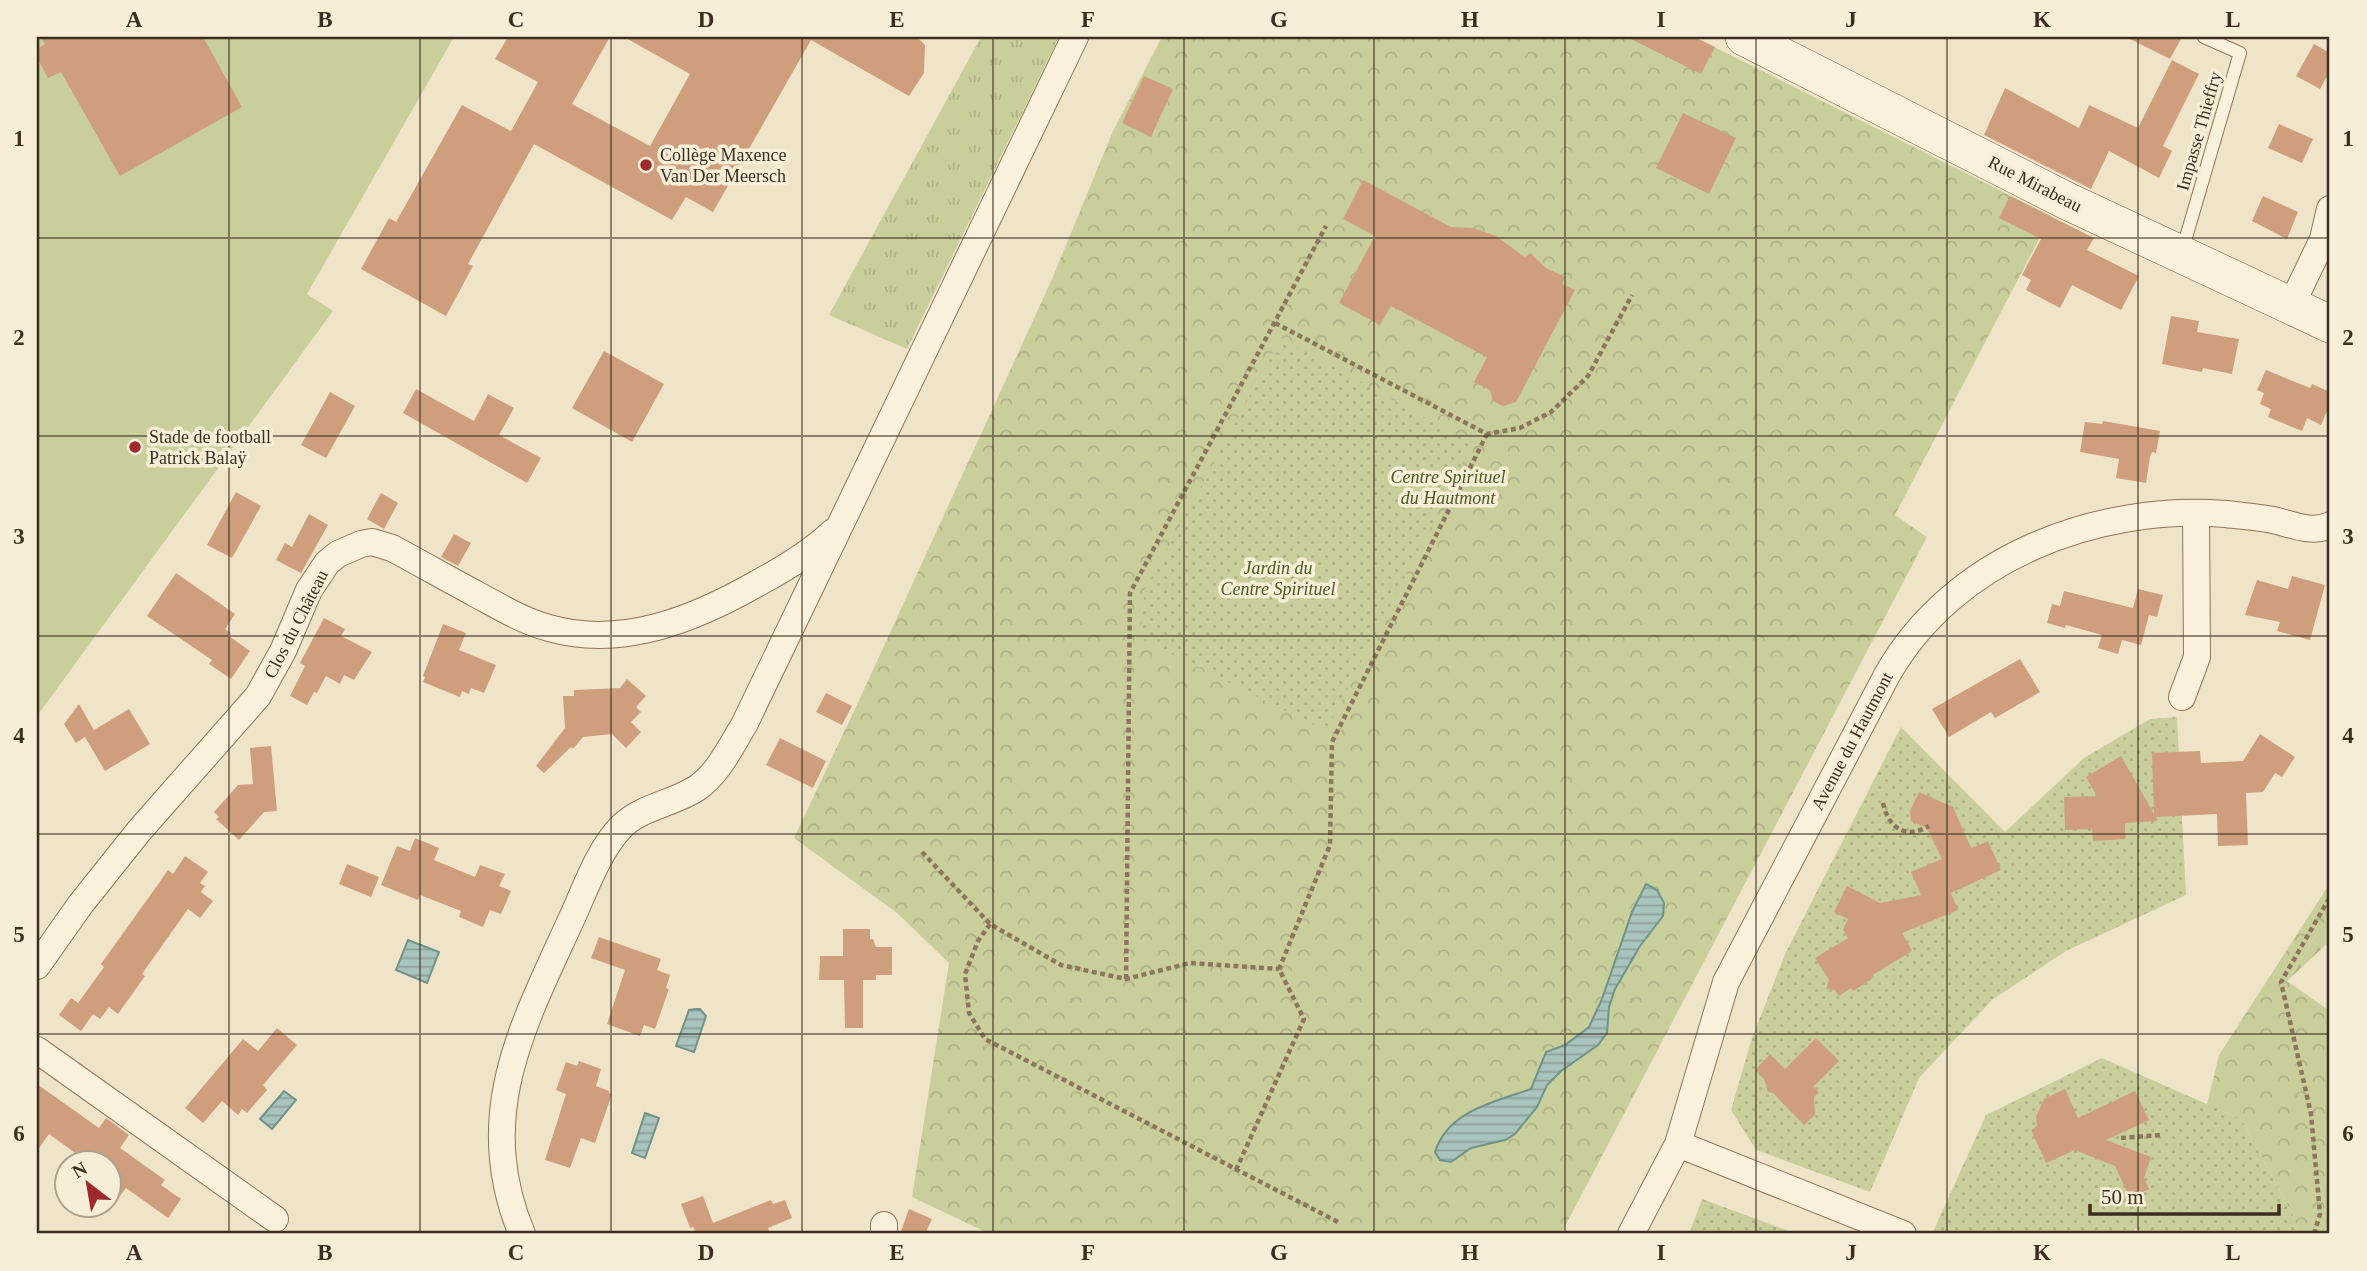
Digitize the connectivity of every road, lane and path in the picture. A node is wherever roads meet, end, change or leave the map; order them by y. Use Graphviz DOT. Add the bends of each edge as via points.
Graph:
graph roads {
  1 [pos="1075,37"];
  2 [pos="1744,37"];
  3 [pos="2204,37"];
  4 [pos="2330,209"];
  5 [pos="1326,226"];
  6 [pos="2181,255"];
  7 [pos="1632,295"];
  8 [pos="2291,306"];
  9 [pos="1275,323"];
  10 [pos="2330,324"];
  11 [pos="1488,434"];
  12 [pos="2196,513"];
  13 [pos="841,523"];
  14 [pos="2330,525"];
  15 [pos="2182,697"];
  16 [pos="1883,803"];
  17 [pos="1929,826"];
  18 [pos="922,852"];
  19 [pos="2330,897"];
  20 [pos="990,924"];
  21 [pos="37,966"];
  22 [pos="1279,969"];
  23 [pos="1126,979"];
  24 [pos="37,1050"];
  25 [pos="2161,1135"];
  26 [pos="2121,1138"];
  27 [pos="1678,1144"];
  28 [pos="1236,1170"];
  29 [pos="275,1219"];
  30 [pos="1338,1222"];
  31 [pos="522,1234"];
  32 [pos="1631,1234"];
  33 [pos="1903,1234"];
  34 [pos="2314,1234"];
  1 -- 13 [label="street"];
  2 -- 6 [label="main road, Rue Mirabeau"];
  3 -- 6 [label="lane, Impasse Thieffry" via="2240,54"];
  4 -- 8 [label="street" via="2318,251"];
  5 -- 9 [label="path"];
  6 -- 8 [label="main road, Rue Mirabeau"];
  7 -- 11 [label="path" via="1588,376 1551,412 1520,428"];
  8 -- 10 [label="main road, Rue Mirabeau"];
  9 -- 11 [label="path"];
  9 -- 23 [label="path" via="1130,593"];
  11 -- 22 [label="path" via="1332,742 1330,845"];
  12 -- 14 [label="street, Avenue du Hautmont" via="2255,517 2312,529"];
  12 -- 15 [label="street" via="2197,657"];
  12 -- 27 [label="street, Avenue du Hautmont" via="2117,521 2056,538 1981,574 1926,619 1892,666 1726,982"];
  13 -- 21 [label="street, Clos du Château" via="797,560 714,607 651,629 612,634 573,633 534,623 381,544 360,544 338,554 318,574 258,695 139,831"];
  13 -- 31 [label="street" via="744,725 720,764 696,789 642,812 622,826 595,870 551,964 521,1036 502,1109 502,1167"];
  16 -- 17 [label="path" via="1886,818 1895,826 1907,832"];
  18 -- 20 [label="path"];
  19 -- 34 [label="path" via="2281,982 2311,1114 2320,1214"];
  20 -- 23 [label="path" via="1061,965"];
  20 -- 28 [label="path" via="965,974 970,1013 985,1039"];
  22 -- 23 [label="path" via="1190,963"];
  22 -- 28 [label="path" via="1304,1019"];
  24 -- 29 [label="street"];
  25 -- 26 [label="path"];
  27 -- 32 [label="street, Avenue du Hautmont"];
  27 -- 33 [label="street"];
  28 -- 30 [label="path"];
}
